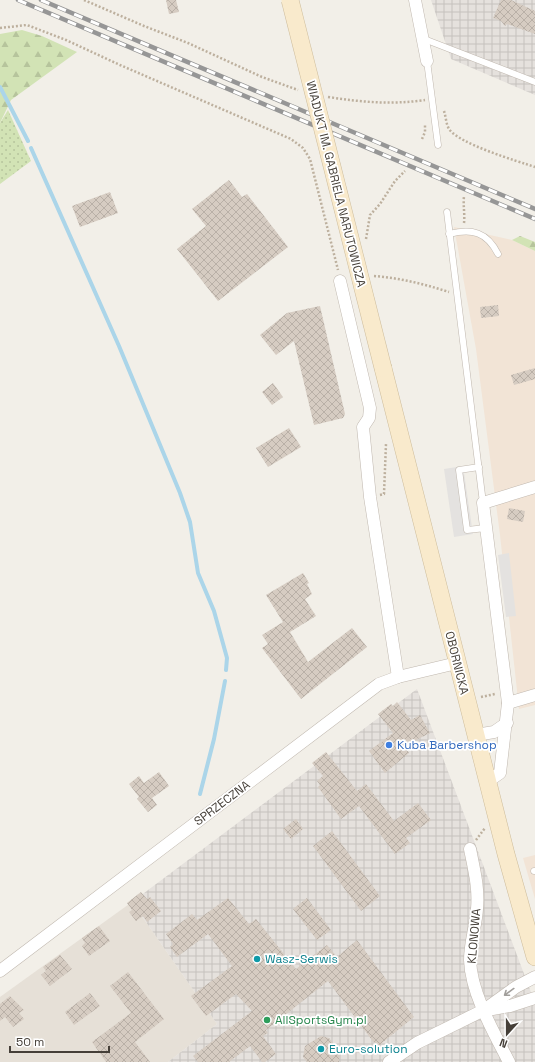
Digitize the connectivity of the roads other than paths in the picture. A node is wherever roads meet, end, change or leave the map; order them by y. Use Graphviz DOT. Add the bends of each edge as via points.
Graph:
graph roads {
  1 [pos="290,0"];
  2 [pos="416,0"];
  3 [pos="424,39"];
  4 [pos="427,61"];
  5 [pos="504,63"];
  6 [pos="499,68"];
  7 [pos="535,82"];
  8 [pos="438,145"];
  9 [pos="447,212"];
  10 [pos="449,234"];
  11 [pos="498,254"];
  12 [pos="340,281"];
  13 [pos="383,368"];
  14 [pos="479,467"];
  15 [pos="535,487"];
  16 [pos="483,503"];
  17 [pos="486,528"];
  18 [pos="457,663"];
  19 [pos="398,677"];
  20 [pos="535,695"];
  21 [pos="507,698"];
  22 [pos="507,723"];
  23 [pos="476,735"];
  24 [pos="487,782"];
  25 [pos="470,849"];
  26 [pos="535,957"];
  27 [pos="0,971"];
  28 [pos="535,977"];
  29 [pos="535,998"];
  30 [pos="484,1010"];
  31 [pos="389,1062"];
  32 [pos="509,1062"];
  1 -- 13 [label="main road, WIADUKT IM. GABRIELA NARUTOWICZA, bridge"];
  2 -- 3 [label="street"];
  3 -- 4 [label="street"];
  3 -- 6 [label="lane"];
  4 -- 8 [label="lane"];
  5 -- 6 [label="lane"];
  6 -- 7 [label="lane"];
  9 -- 10 [label="lane"];
  10 -- 11 [label="lane" via="463,230 483,235"];
  10 -- 14 [label="lane"];
  12 -- 19 [label="street" via="370,408 369,418 363,427 365,451"];
  13 -- 18 [label="main road, OBORNICKA"];
  14 -- 16 [label="lane"];
  14 -- 17 [label="lane" via="459,470 468,530"];
  15 -- 16 [label="street"];
  16 -- 17 [label="street"];
  17 -- 21 [label="street"];
  18 -- 19 [label="street, SPRZECZNA"];
  18 -- 23 [label="main road, OBORNICKA"];
  19 -- 27 [label="street, SPRZECZNA" via="379,684 362,696"];
  20 -- 21 [label="street"];
  21 -- 22 [label="street"];
  22 -- 23 [label="street" via="494,732"];
  22 -- 24 [label="street" via="500,772"];
  23 -- 24 [label="main road, OBORNICKA"];
  24 -- 26 [label="main road, OBORNICKA"];
  25 -- 30 [label="street, KLONOWA" via="478,884 477,910 471,941 472,975"];
  28 -- 30 [label="street, one-way"];
  29 -- 30 [label="street" via="510,1006"];
  30 -- 31 [label="street" via="417,1043"];
  30 -- 32 [label="street, KLONOWA"];
}
